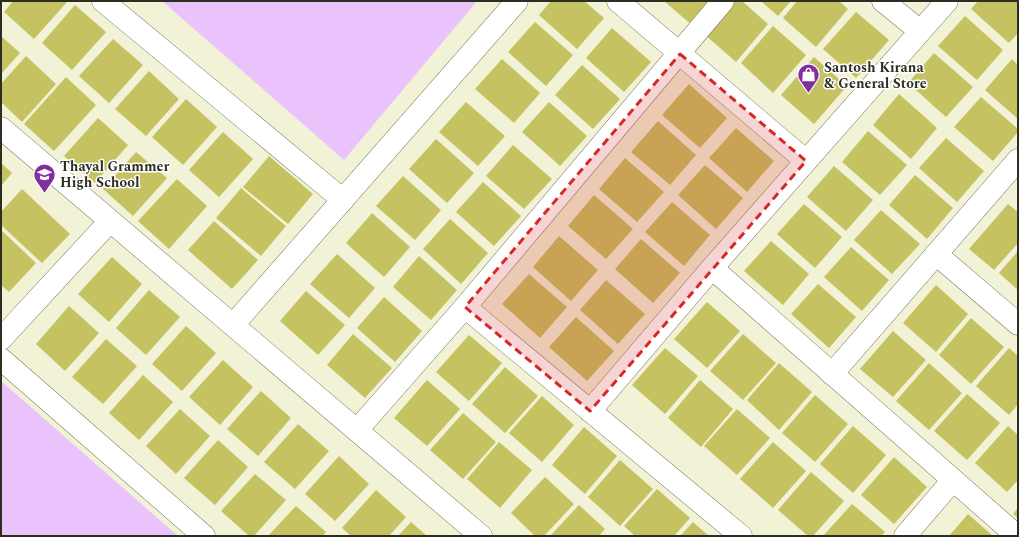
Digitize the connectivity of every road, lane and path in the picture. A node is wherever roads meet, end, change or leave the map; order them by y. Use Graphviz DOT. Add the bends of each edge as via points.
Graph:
graph roads {
  1 [pos="103,1"];
  2 [pos="517,1"];
  3 [pos="618,1"];
  4 [pos="723,1"];
  5 [pos="883,1"];
  6 [pos="947,1"];
  7 [pos="920,31"];
  8 [pos="680,54"];
  9 [pos="1,128"];
  10 [pos="1018,160"];
  11 [pos="806,161"];
  12 [pos="343,200"];
  13 [pos="110,221"];
  14 [pos="936,254"];
  15 [pos="712,268"];
  16 [pos="465,308"];
  17 [pos="1018,324"];
  18 [pos="233,325"];
  19 [pos="1,340"];
  20 [pos="1,359"];
  21 [pos="832,374"];
  22 [pos="590,411"];
  23 [pos="357,430"];
  24 [pos="953,480"];
  25 [pos="473,533"];
  26 [pos="204,536"];
  27 [pos="741,536"];
  28 [pos="905,536"];
  29 [pos="1017,536"];
  1 -- 12 [label="street"];
  2 -- 12 [label="street"];
  3 -- 8 [label="street"];
  4 -- 8 [label="street"];
  5 -- 7 [label="street"];
  6 -- 7 [label="street"];
  7 -- 11 [label="street"];
  8 -- 11 [label="street"];
  8 -- 16 [label="street"];
  9 -- 13 [label="street"];
  10 -- 14 [label="street"];
  11 -- 15 [label="street"];
  12 -- 18 [label="street"];
  13 -- 18 [label="street"];
  13 -- 19 [label="street"];
  14 -- 17 [label="street"];
  14 -- 21 [label="street"];
  15 -- 21 [label="street"];
  15 -- 22 [label="street"];
  16 -- 22 [label="street"];
  16 -- 23 [label="street"];
  18 -- 23 [label="street"];
  20 -- 26 [label="street"];
  21 -- 24 [label="street"];
  22 -- 27 [label="street"];
  23 -- 25 [label="street"];
  24 -- 28 [label="street"];
  24 -- 29 [label="street"];
}
